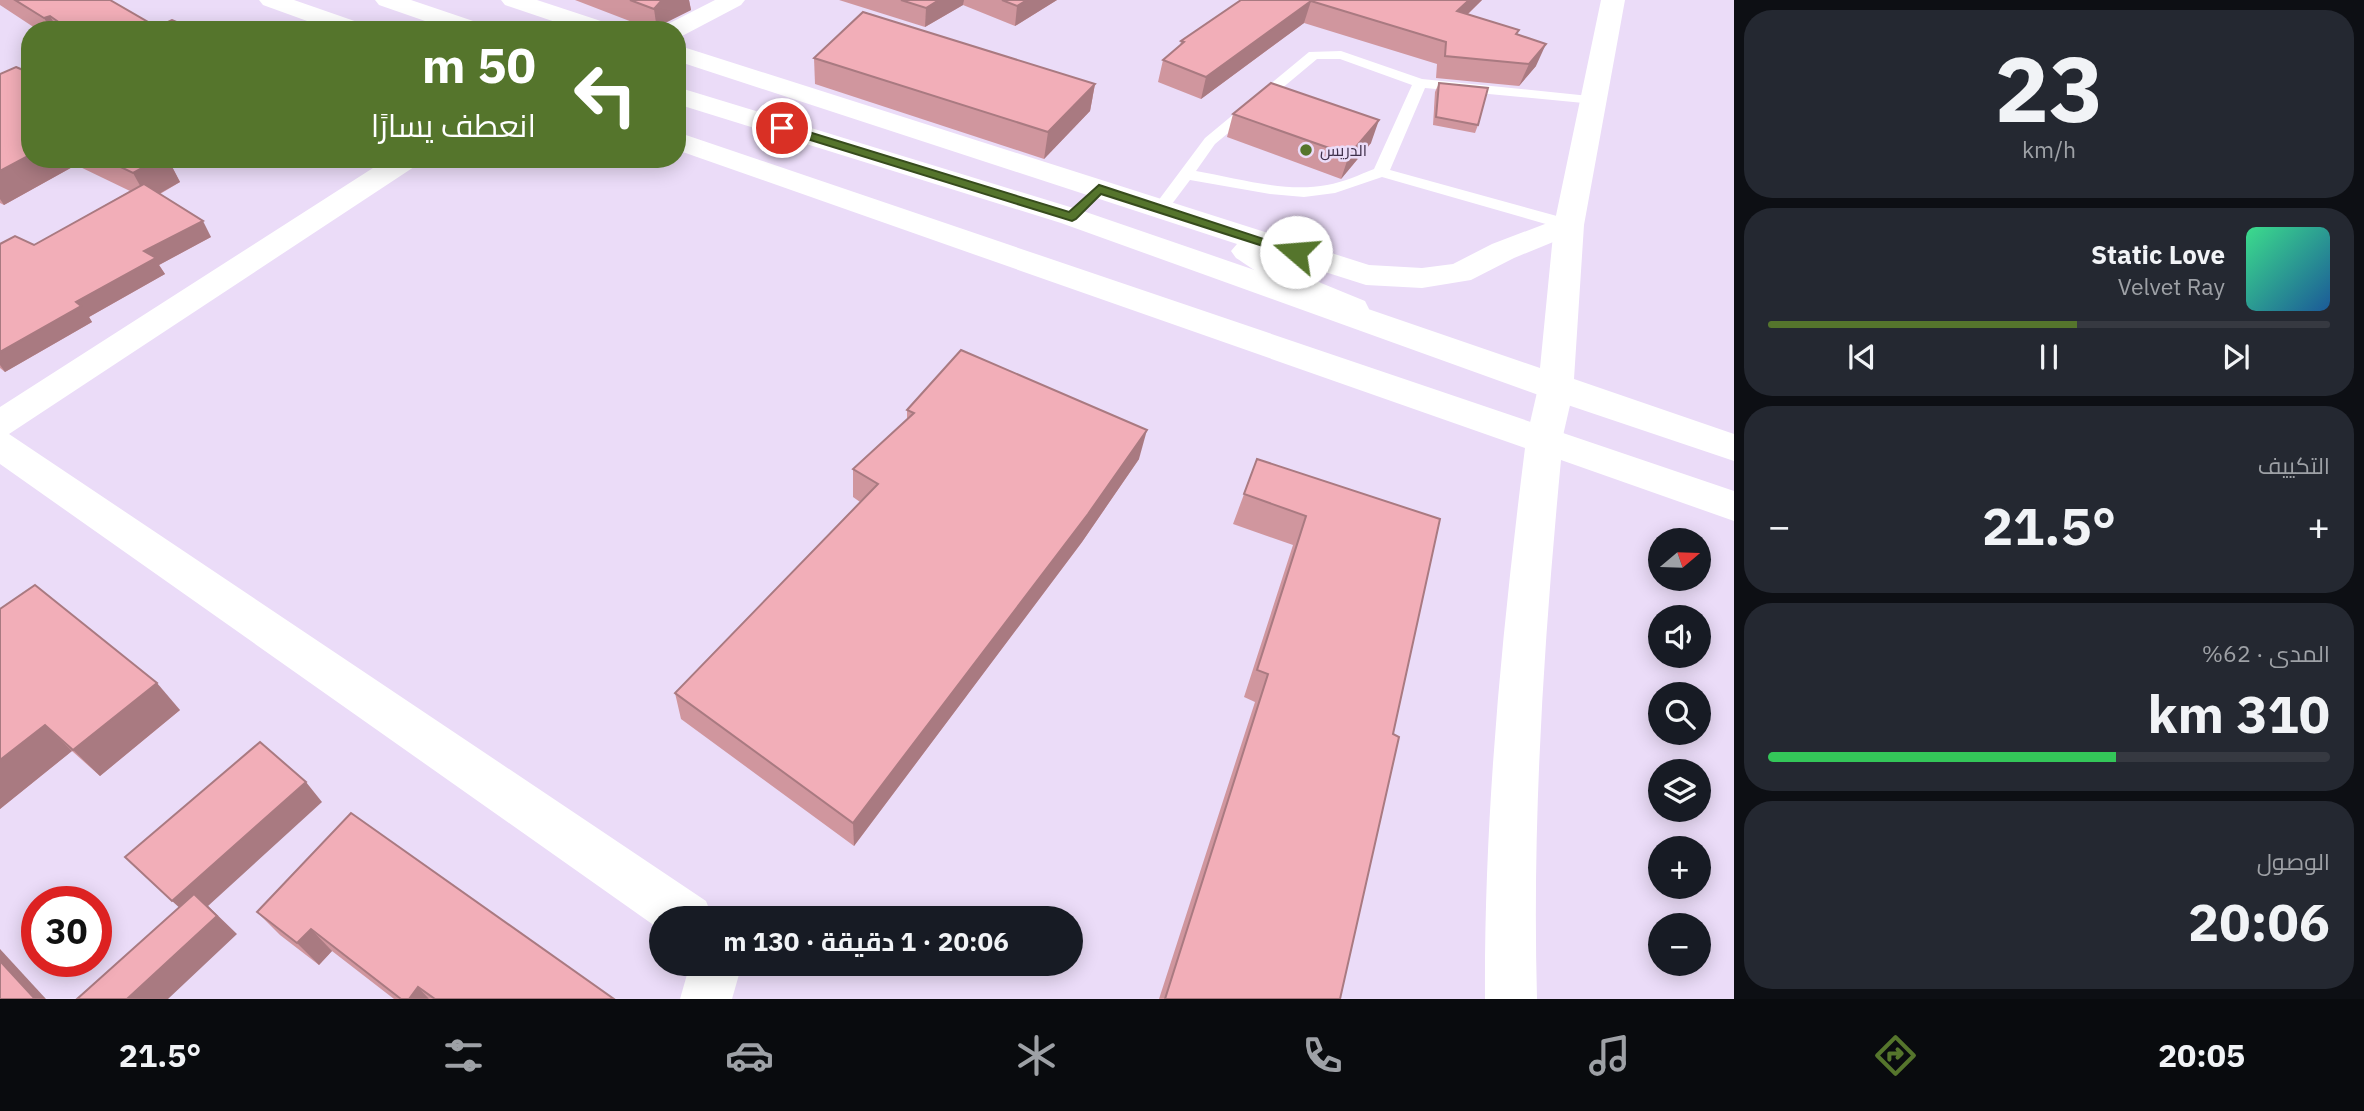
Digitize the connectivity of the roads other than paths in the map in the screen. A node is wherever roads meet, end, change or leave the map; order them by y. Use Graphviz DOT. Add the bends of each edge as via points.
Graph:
graph roads {
  1 [pos="271,0"];
  2 [pos="387,0"];
  3 [pos="513,0"];
  4 [pos="733,0"];
  5 [pos="1612,0"];
  6 [pos="331,21"];
  7 [pos="449,21"];
  8 [pos="577,21"];
  9 [pos="686,24"];
  10 [pos="686,56"];
  11 [pos="1420,83"];
  12 [pos="686,98"];
  13 [pos="1594,100"];
  14 [pos="686,143"];
  15 [pos="393,168"];
  16 [pos="1381,172"];
  17 [pos="1185,174"];
  18 [pos="1099,189"];
  19 [pos="1160,209"];
  20 [pos="1072,217"];
  21 [pos="1203,223"];
  22 [pos="1569,225"];
  23 [pos="1404,331"];
  24 [pos="1556,388"];
  25 [pos="0,424"];
  26 [pos="1544,440"];
  27 [pos="0,445"];
  28 [pos="1734,448"];
  29 [pos="1734,506"];
  30 [pos="669,906"];
  31 [pos="713,976"];
  32 [pos="706,999"];
  33 [pos="1511,999"];
  1 -- 6 [label="main road"];
  2 -- 7 [label="main road"];
  3 -- 8 [label="main road"];
  4 -- 9 [label="main road"];
  5 -- 13 [label="main road"];
  10 -- 18 [label="main road"];
  11 -- 13 [label="lane"];
  11 -- 16 [label="lane"];
  11 -- 17 [label="lane" via="1341,55 1314,55 1210,141"];
  12 -- 20 [label="main road"];
  13 -- 22 [label="main road"];
  14 -- 26 [label="main road"];
  15 -- 25 [label="main road"];
  16 -- 17 [label="lane" via="1318,191"];
  16 -- 22 [label="lane"];
  17 -- 19 [label="lane"];
  18 -- 19 [label="main road"];
  18 -- 20 [label="main road"];
  19 -- 21 [label="main road"];
  20 -- 23 [label="main road"];
  21 -- 22 [label="main road" via="1366,275 1422,278 1460,273"];
  21 -- 23 [label="main road" via="1310,290"];
  22 -- 24 [label="main road"];
  23 -- 24 [label="main road"];
  24 -- 26 [label="main road"];
  24 -- 28 [label="main road"];
  26 -- 29 [label="main road"];
  26 -- 33 [label="main road" via="1521,659 1509,927"];
  27 -- 30 [label="main road"];
  31 -- 32 [label="main road"];
}
